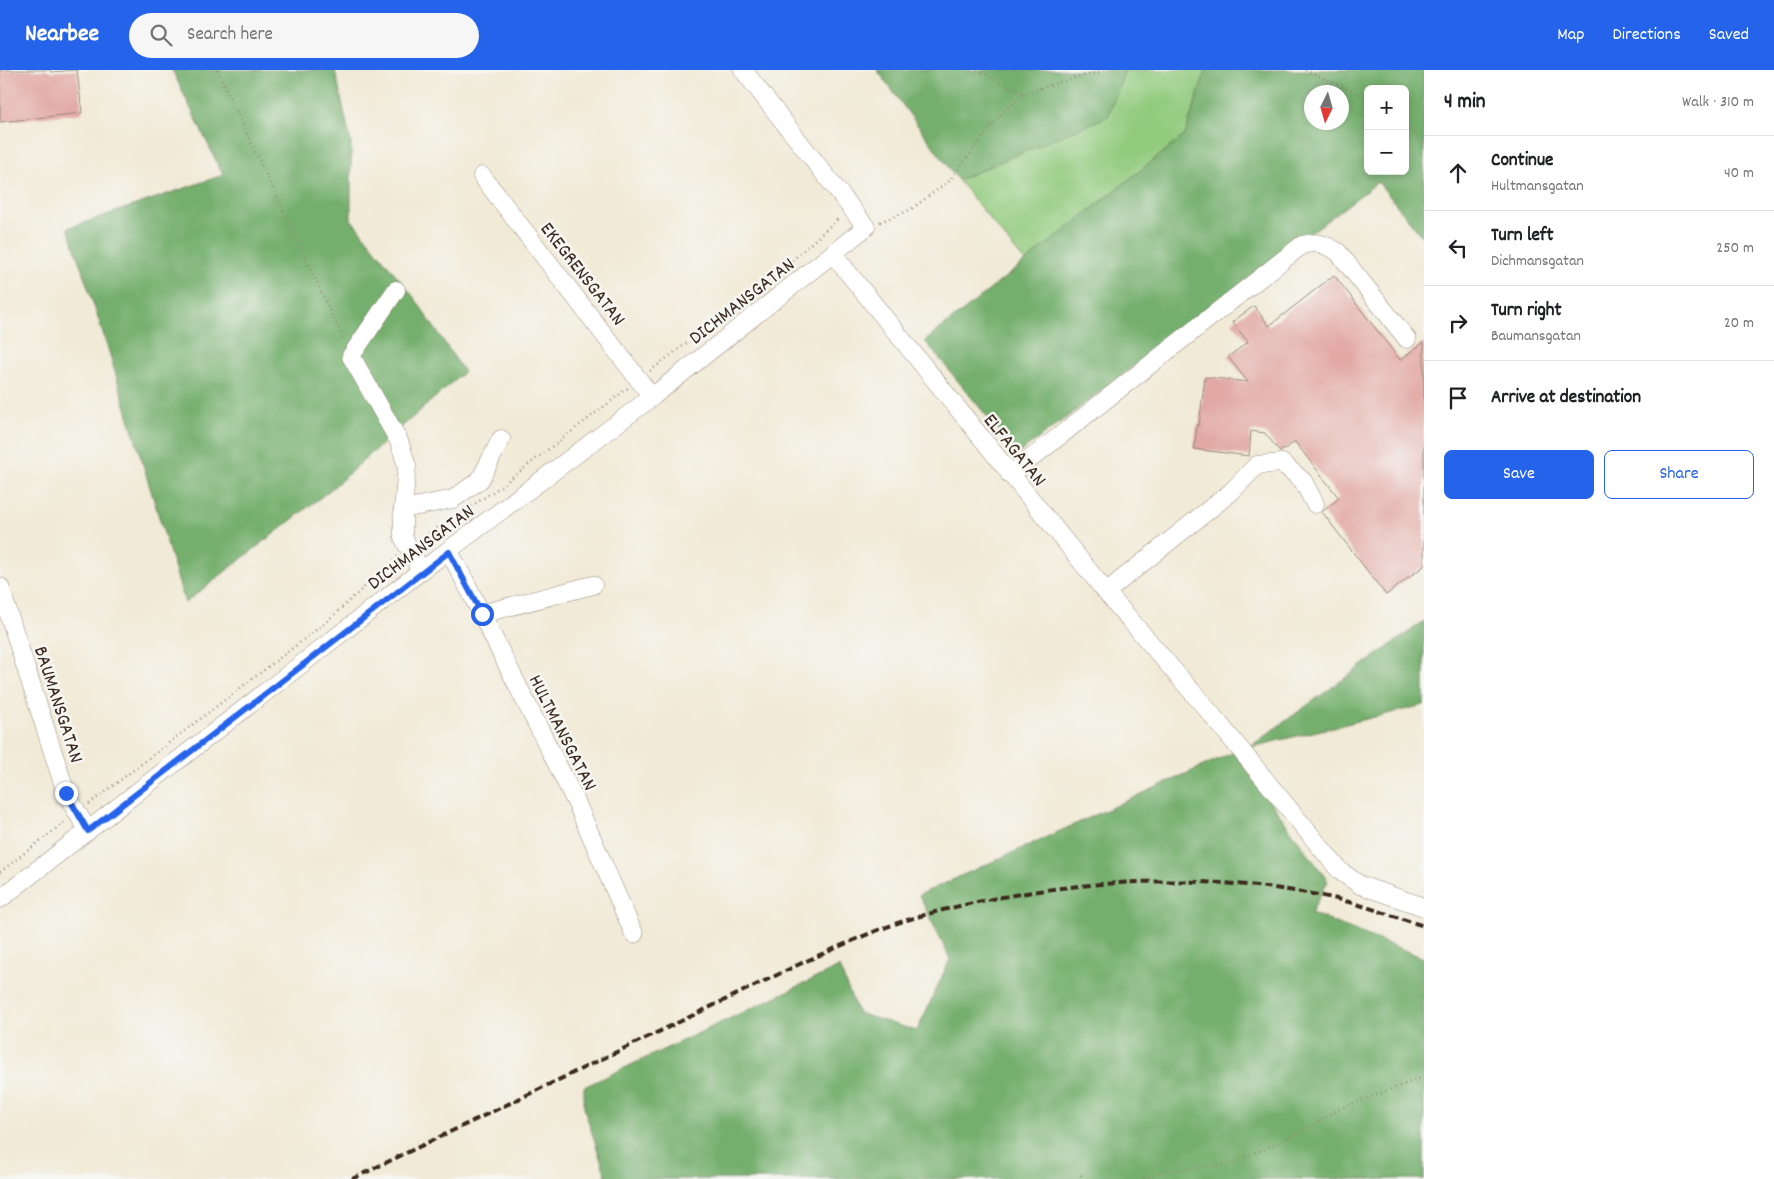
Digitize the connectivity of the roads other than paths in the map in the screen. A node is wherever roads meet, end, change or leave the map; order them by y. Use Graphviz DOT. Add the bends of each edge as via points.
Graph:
graph roads {
  1 [pos="743,70"];
  2 [pos="482,176"];
  3 [pos="833,254"];
  4 [pos="396,290"];
  5 [pos="1407,339"];
  6 [pos="652,397"];
  7 [pos="501,440"];
  8 [pos="1010,475"];
  9 [pos="1315,504"];
  10 [pos="403,508"];
  11 [pos="449,552"];
  12 [pos="421,572"];
  13 [pos="593,585"];
  14 [pos="0,587"];
  15 [pos="1106,592"];
  16 [pos="482,614"];
  17 [pos="88,831"];
  18 [pos="0,899"];
  19 [pos="1424,907"];
  20 [pos="634,934"];
  1 -- 3 [label="street, DICHMANSGATAN" via="866,227"];
  2 -- 6 [label="street, EKEGRENSGATAN"];
  3 -- 6 [label="street, DICHMANSGATAN"];
  3 -- 8 [label="street, ELFAGATAN"];
  4 -- 10 [label="street" via="351,356 399,441 406,466"];
  5 -- 8 [label="street" via="1338,252 1314,242 1302,245"];
  6 -- 11 [label="street, DICHMANSGATAN"];
  7 -- 10 [label="street" via="480,480 453,499"];
  8 -- 15 [label="street, ELFAGATAN"];
  9 -- 15 [label="street" via="1303,481 1282,462 1257,465 1231,492"];
  10 -- 12 [label="street" via="403,537"];
  11 -- 12 [label="street, DICHMANSGATAN"];
  11 -- 16 [label="street, HULTMANSGATAN"];
  12 -- 17 [label="street, DICHMANSGATAN"];
  13 -- 16 [label="street"];
  14 -- 17 [label="street, BAUMANSGATAN" via="66,793"];
  15 -- 19 [label="street, ELFAGATAN" via="1340,871 1360,885"];
  16 -- 20 [label="street, HULTMANSGATAN" via="577,804"];
  17 -- 18 [label="street, DICHMANSGATAN"];
}
